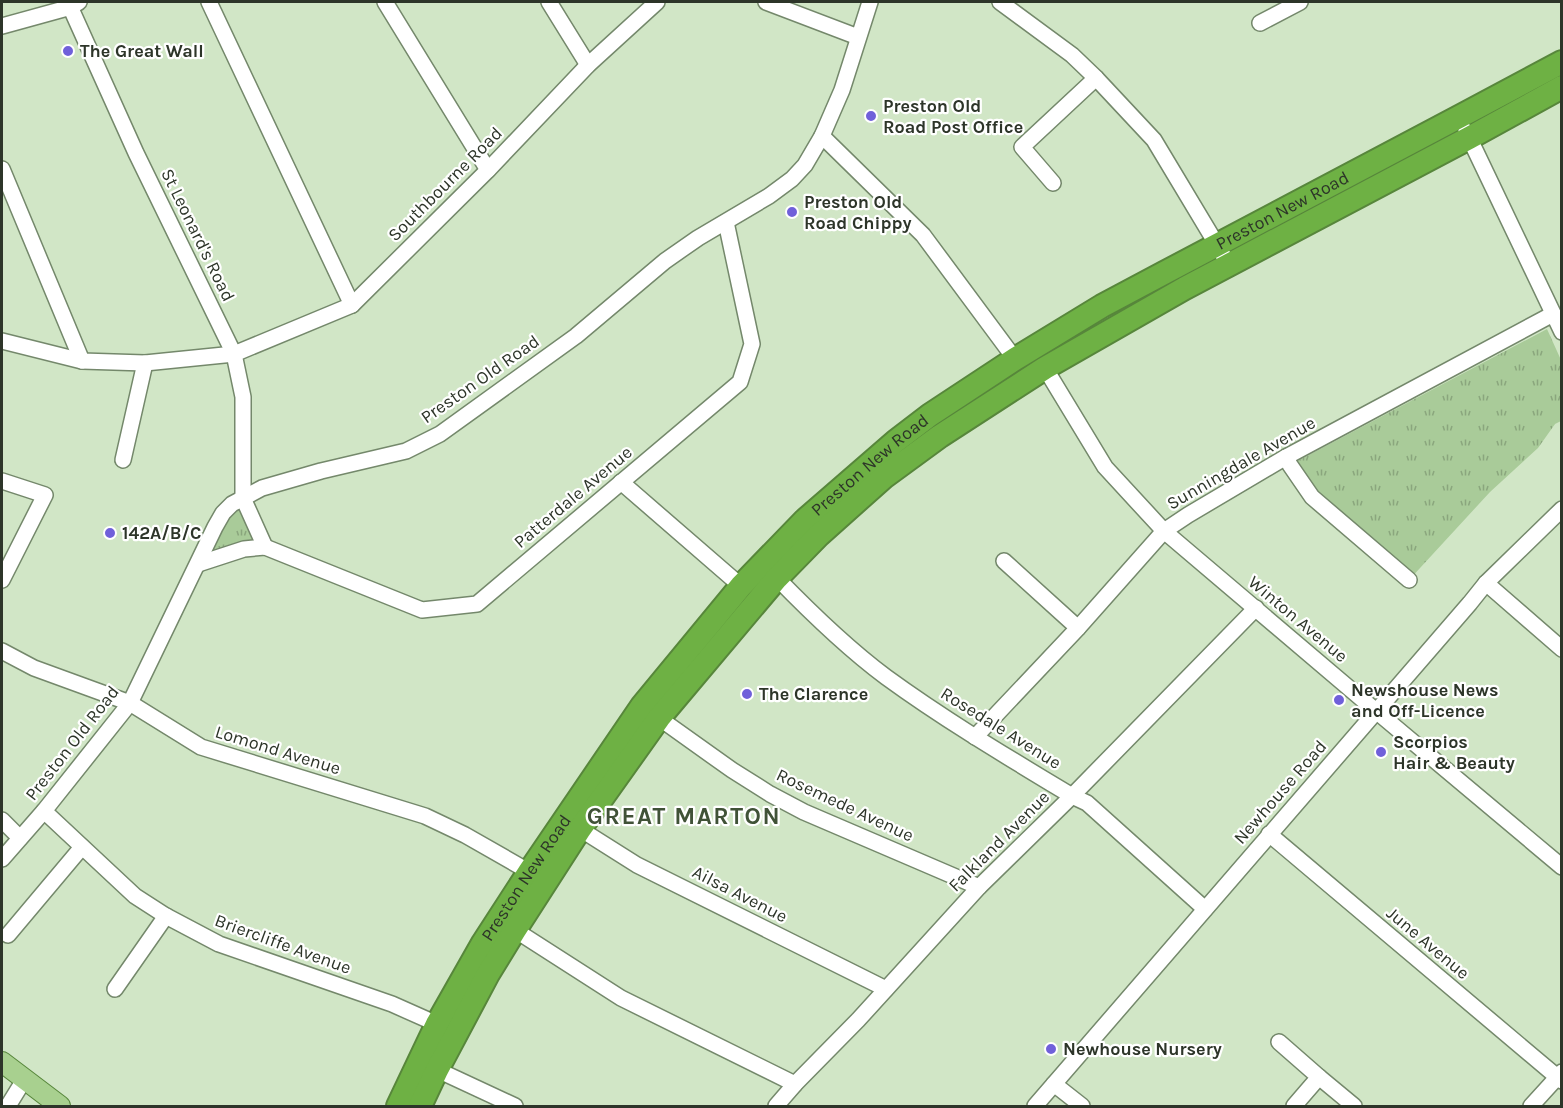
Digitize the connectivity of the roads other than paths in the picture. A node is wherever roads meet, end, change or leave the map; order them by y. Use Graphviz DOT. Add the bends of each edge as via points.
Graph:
graph roads {
  1 [pos="209,2"];
  2 [pos="385,2"];
  3 [pos="549,2"];
  4 [pos="657,2"];
  5 [pos="766,2"];
  6 [pos="870,2"];
  7 [pos="1000,2"];
  8 [pos="1300,2"];
  9 [pos="73,3"];
  10 [pos="1260,23"];
  11 [pos="2,26"];
  12 [pos="858,37"];
  13 [pos="1562,62"];
  14 [pos="588,65"];
  15 [pos="1096,78"];
  16 [pos="1562,87"];
  17 [pos="1459,117"];
  18 [pos="822,136"];
  19 [pos="1469,138"];
  20 [pos="2,169"];
  21 [pos="488,170"];
  22 [pos="1053,183"];
  23 [pos="726,222"];
  24 [pos="1217,244"];
  25 [pos="1229,265"];
  26 [pos="352,305"];
  27 [pos="1553,314"];
  28 [pos="1562,332"];
  29 [pos="2,341"];
  30 [pos="234,354"];
  31 [pos="1015,359"];
  32 [pos="82,361"];
  33 [pos="145,363"];
  34 [pos="1045,368"];
  35 [pos="1286,457"];
  36 [pos="123,460"];
  37 [pos="2,481"];
  38 [pos="621,482"];
  39 [pos="243,498"];
  40 [pos="1562,509"];
  41 [pos="1164,531"];
  42 [pos="265,547"];
  43 [pos="1004,561"];
  44 [pos="198,564"];
  45 [pos="777,578"];
  46 [pos="2,580"];
  47 [pos="1409,580"];
  48 [pos="1486,583"];
  49 [pos="741,586"];
  50 [pos="1256,608"];
  51 [pos="1078,628"];
  52 [pos="1562,649"];
  53 [pos="2,651"];
  54 [pos="130,703"];
  55 [pos="1376,711"];
  56 [pos="650,712"];
  57 [pos="975,737"];
  58 [pos="1072,796"];
  59 [pos="44,811"];
  60 [pos="2,820"];
  61 [pos="580,829"];
  62 [pos="1269,834"];
  63 [pos="20,838"];
  64 [pos="82,847"];
  65 [pos="2,858"];
  66 [pos="1562,867"];
  67 [pos="537,876"];
  68 [pos="979,887"];
  69 [pos="1205,909"];
  70 [pos="165,916"];
  71 [pos="514,930"];
  72 [pos="8,935"];
  73 [pos="115,989"];
  74 [pos="886,989"];
  75 [pos="437,1024"];
  76 [pos="1279,1042"];
  77 [pos="2,1062"];
  78 [pos="428,1066"];
  79 [pos="1319,1077"];
  80 [pos="1560,1077"];
  81 [pos="24,1080"];
  82 [pos="795,1084"];
  83 [pos="1054,1084"];
  84 [pos="8,1107"];
  85 [pos="60,1107"];
  86 [pos="398,1107"];
  87 [pos="420,1107"];
  88 [pos="515,1107"];
  89 [pos="776,1107"];
  90 [pos="1035,1107"];
  91 [pos="1082,1107"];
  92 [pos="1294,1107"];
  93 [pos="1354,1107"];
  94 [pos="1531,1107"];
  1 -- 26 [label="street"];
  2 -- 21 [label="street"];
  3 -- 14 [label="street"];
  4 -- 14 [label="street, Southbourne Road"];
  5 -- 12 [label="street"];
  6 -- 12 [label="street, Preston Old Road"];
  7 -- 15 [label="street" via="1072,55"];
  8 -- 10 [label="street"];
  9 -- 11 [label="street"];
  9 -- 30 [label="street, St Leonard's Road" via="136,153"];
  12 -- 18 [label="street, Preston Old Road" via="842,90"];
  13 -- 17 [label="highway, Preston New Road"];
  14 -- 21 [label="street, Southbourne Road"];
  15 -- 22 [label="street" via="1022,147"];
  15 -- 24 [label="street" via="1154,140"];
  16 -- 19 [label="highway, Preston New Road"];
  17 -- 19 [label="street"];
  17 -- 24 [label="highway, Preston New Road"];
  18 -- 23 [label="street, Preston Old Road" via="805,165 792,178"];
  18 -- 31 [label="street" via="923,235"];
  19 -- 25 [label="highway, Preston New Road"];
  19 -- 27 [label="street"];
  20 -- 32 [label="street"];
  21 -- 26 [label="street, Southbourne Road"];
  23 -- 38 [label="street, Patterdale Avenue" via="752,344 740,382"];
  23 -- 39 [label="street, Preston Old Road" via="665,261 576,336 440,434 406,451 262,488"];
  24 -- 25 [label="street"];
  24 -- 31 [label="highway, Preston New Road" via="1102,306"];
  25 -- 34 [label="highway, Preston New Road"];
  26 -- 30 [label="street, Southbourne Road"];
  27 -- 28 [label="street"];
  27 -- 35 [label="street, Sunningdale Avenue"];
  29 -- 32 [label="street, Southbourne Road"];
  30 -- 33 [label="street, Southbourne Road"];
  30 -- 39 [label="street, St Leonard's Road" via="243,397"];
  31 -- 49 [label="highway, Preston New Road" via="896,441 805,520"];
  32 -- 33 [label="street, Southbourne Road"];
  33 -- 36 [label="street"];
  34 -- 41 [label="street, Winton Avenue" via="1106,467"];
  34 -- 45 [label="highway, Preston New Road" via="884,477"];
  35 -- 41 [label="street, Sunningdale Avenue"];
  35 -- 47 [label="street" via="1312,497"];
  37 -- 46 [label="street" via="45,495"];
  38 -- 42 [label="street, Patterdale Avenue" via="477,604 422,610"];
  38 -- 49 [label="street"];
  39 -- 42 [label="street"];
  39 -- 44 [label="street, Preston Old Road" via="223,513"];
  40 -- 48 [label="street, Newhouse Road"];
  41 -- 50 [label="street, Winton Avenue"];
  41 -- 51 [label="street, Sunningdale Avenue"];
  42 -- 44 [label="street" via="244,549"];
  43 -- 51 [label="street"];
  44 -- 54 [label="street, Preston Old Road"];
  45 -- 56 [label="highway, Preston New Road"];
  45 -- 57 [label="street, Rosedale Avenue" via="885,676"];
  48 -- 52 [label="street"];
  48 -- 55 [label="street, Newhouse Road"];
  49 -- 56 [label="highway, Preston New Road"];
  50 -- 55 [label="street, Winton Avenue"];
  50 -- 58 [label="street, Falkland Avenue"];
  51 -- 57 [label="street, Sunningdale Avenue"];
  53 -- 54 [label="street, Lomond Avenue" via="33,668"];
  54 -- 59 [label="street, Preston Old Road"];
  54 -- 67 [label="street, Lomond Avenue" via="201,747 425,816"];
  55 -- 62 [label="street, Newhouse Road"];
  55 -- 66 [label="street, Winton Avenue"];
  56 -- 61 [label="highway, Preston New Road"];
  56 -- 67 [label="highway, Preston New Road"];
  56 -- 68 [label="street, Rosemede Avenue" via="770,794"];
  57 -- 58 [label="street, Rosedale Avenue"];
  58 -- 68 [label="street, Falkland Avenue"];
  58 -- 69 [label="street, Rosedale Avenue" via="1087,803"];
  59 -- 63 [label="street, Preston Old Road"];
  59 -- 64 [label="street, Briercliffe Avenue"];
  60 -- 63 [label="street"];
  61 -- 67 [label="highway, Preston New Road"];
  61 -- 74 [label="street, Ailsa Avenue" via="637,865"];
  62 -- 69 [label="street, Newhouse Road"];
  62 -- 80 [label="street, June Avenue"];
  63 -- 65 [label="street, Preston Old Road"];
  64 -- 70 [label="street, Briercliffe Avenue" via="135,896"];
  64 -- 72 [label="street"];
  67 -- 71 [label="highway, Preston New Road"];
  67 -- 75 [label="highway, Preston New Road" via="483,944"];
  68 -- 74 [label="street, Falkland Avenue"];
  69 -- 83 [label="street, Newhouse Road"];
  70 -- 73 [label="street"];
  70 -- 75 [label="street, Briercliffe Avenue" via="219,944 392,1004"];
  71 -- 78 [label="highway, Preston New Road"];
  71 -- 82 [label="street" via="621,998"];
  74 -- 82 [label="street, Falkland Avenue"];
  75 -- 78 [label="highway, Preston New Road"];
  76 -- 79 [label="street"];
  77 -- 81 [label="main road"];
  78 -- 86 [label="highway, Preston New Road"];
  78 -- 87 [label="highway, Preston New Road"];
  78 -- 88 [label="street"];
  79 -- 92 [label="street"];
  79 -- 93 [label="street"];
  80 -- 94 [label="street"];
  81 -- 84 [label="street"];
  81 -- 85 [label="main road"];
  82 -- 89 [label="street, Falkland Avenue"];
  83 -- 90 [label="street, Newhouse Road"];
  83 -- 91 [label="street"];
}
